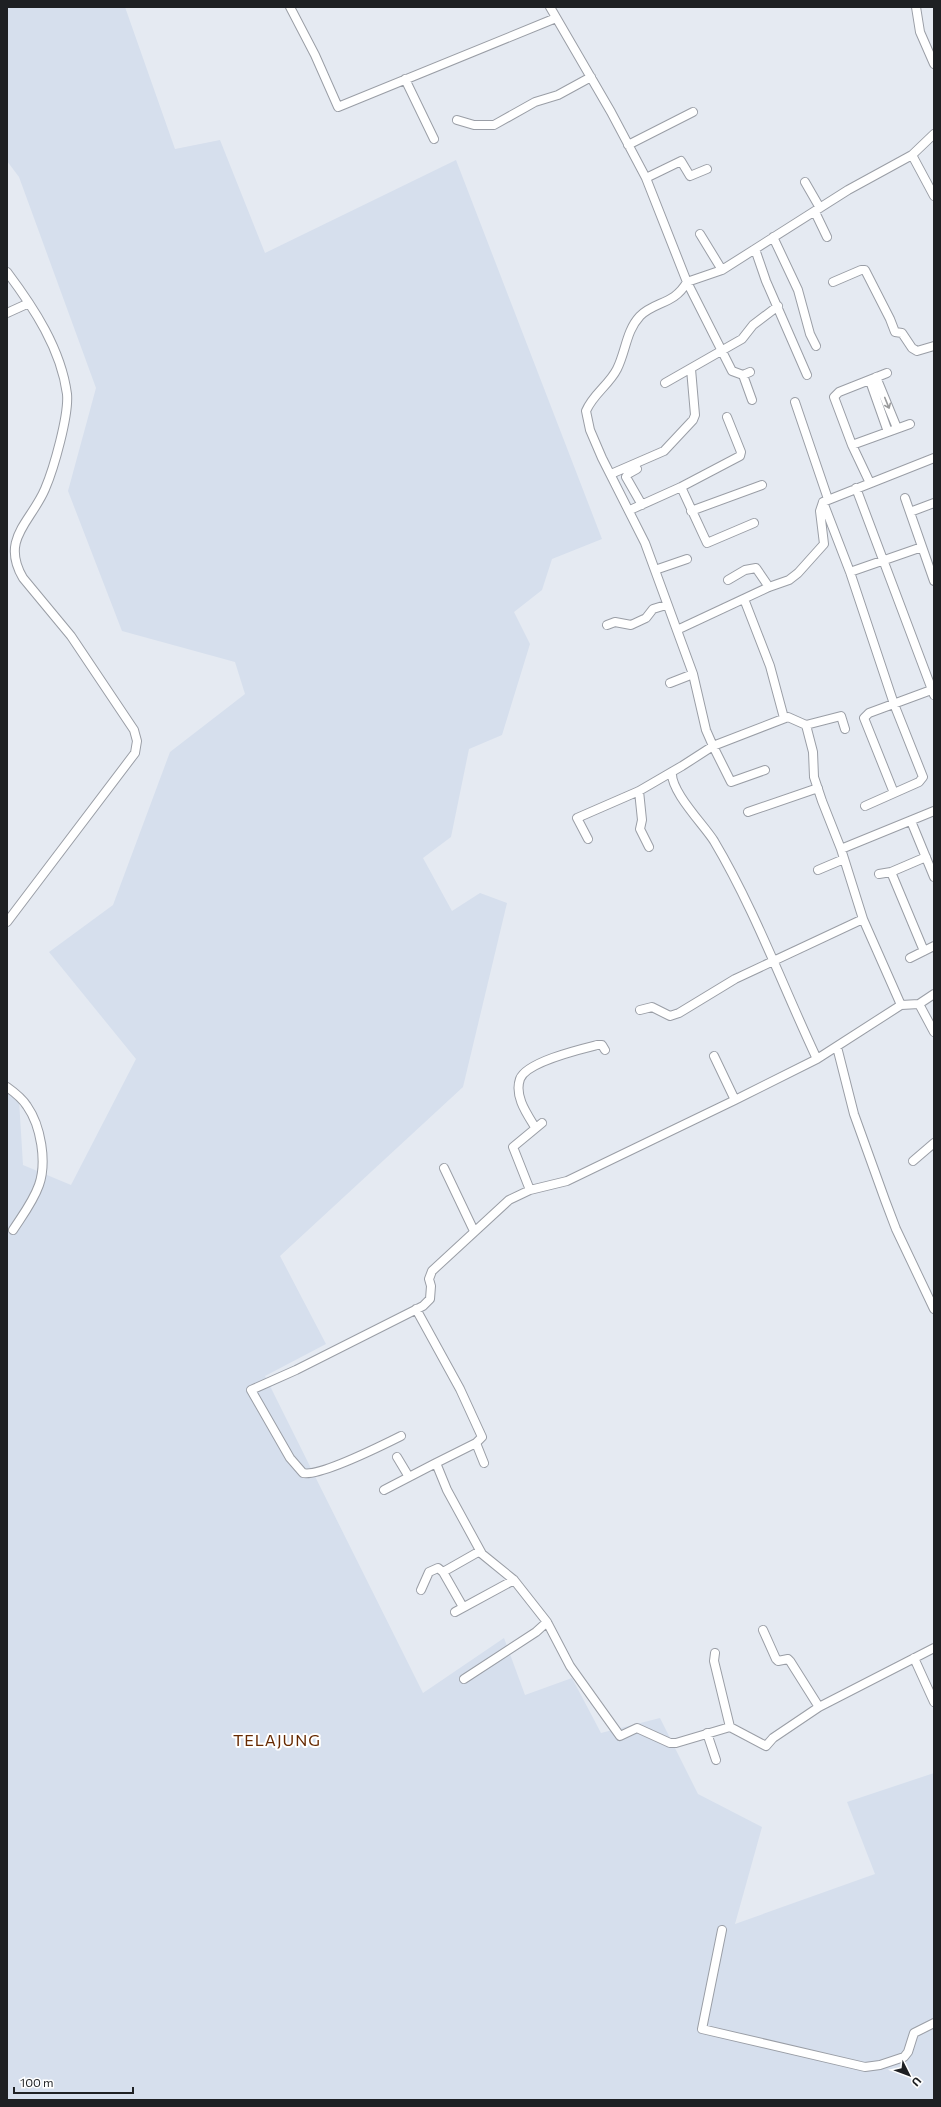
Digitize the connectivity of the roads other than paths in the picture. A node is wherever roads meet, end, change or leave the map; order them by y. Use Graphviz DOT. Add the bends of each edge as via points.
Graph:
graph roads {
  1 [pos="290,7"];
  2 [pos="550,7"];
  3 [pos="916,7"];
  4 [pos="556,18"];
  5 [pos="934,64"];
  6 [pos="591,77"];
  7 [pos="406,79"];
  8 [pos="693,112"];
  9 [pos="457,120"];
  10 [pos="934,134"];
  11 [pos="434,139"];
  12 [pos="628,145"];
  13 [pos="912,155"];
  14 [pos="706,169"];
  15 [pos="646,178"];
  16 [pos="805,182"];
  17 [pos="934,196"];
  18 [pos="817,210"];
  19 [pos="700,234"];
  20 [pos="773,237"];
  21 [pos="827,237"];
  22 [pos="755,249"];
  23 [pos="722,270"];
  24 [pos="7,272"];
  25 [pos="687,282"];
  26 [pos="833,282"];
  27 [pos="29,303"];
  28 [pos="778,306"];
  29 [pos="7,313"];
  30 [pos="816,346"];
  31 [pos="934,346"];
  32 [pos="722,352"];
  33 [pos="691,368"];
  34 [pos="887,373"];
  35 [pos="808,375"];
  36 [pos="873,379"];
  37 [pos="665,383"];
  38 [pos="752,400"];
  39 [pos="795,402"];
  40 [pos="727,417"];
  41 [pos="910,424"];
  42 [pos="897,428"];
  43 [pos="888,432"];
  44 [pos="852,445"];
  45 [pos="934,458"];
  46 [pos="642,461"];
  47 [pos="611,474"];
  48 [pos="870,483"];
  49 [pos="762,485"];
  50 [pos="681,487"];
  51 [pos="856,488"];
  52 [pos="905,498"];
  53 [pos="826,501"];
  54 [pos="934,503"];
  55 [pos="642,505"];
  56 [pos="630,510"];
  57 [pos="692,511"];
  58 [pos="910,512"];
  59 [pos="754,523"];
  60 [pos="922,547"];
  61 [pos="687,559"];
  62 [pos="884,561"];
  63 [pos="655,570"];
  64 [pos="850,572"];
  65 [pos="728,580"];
  66 [pos="934,581"];
  67 [pos="769,587"];
  68 [pos="744,598"];
  69 [pos="666,605"];
  70 [pos="607,625"];
  71 [pos="677,630"];
  72 [pos="693,674"];
  73 [pos="670,683"];
  74 [pos="933,691"];
  75 [pos="894,704"];
  76 [pos="784,718"];
  77 [pos="806,726"];
  78 [pos="845,729"];
  79 [pos="713,746"];
  80 [pos="765,770"];
  81 [pos="672,772"];
  82 [pos="818,788"];
  83 [pos="639,791"];
  84 [pos="894,793"];
  85 [pos="865,806"];
  86 [pos="934,811"];
  87 [pos="748,812"];
  88 [pos="911,821"];
  89 [pos="588,839"];
  90 [pos="649,847"];
  91 [pos="841,850"];
  92 [pos="926,857"];
  93 [pos="844,859"];
  94 [pos="818,870"];
  95 [pos="891,872"];
  96 [pos="879,874"];
  97 [pos="934,877"];
  98 [pos="863,919"];
  99 [pos="7,922"];
  100 [pos="934,946"];
  101 [pos="924,951"];
  102 [pos="910,958"];
  103 [pos="772,960"];
  104 [pos="934,994"];
  105 [pos="919,1004"];
  106 [pos="901,1006"];
  107 [pos="640,1010"];
  108 [pos="934,1032"];
  109 [pos="837,1047"];
  110 [pos="605,1050"];
  111 [pos="714,1056"];
  112 [pos="817,1059"];
  113 [pos="7,1087"];
  114 [pos="735,1100"];
  115 [pos="934,1143"];
  116 [pos="913,1161"];
  117 [pos="444,1168"];
  118 [pos="530,1190"];
  119 [pos="13,1230"];
  120 [pos="474,1231"];
  121 [pos="934,1308"];
  122 [pos="416,1309"];
  123 [pos="401,1436"];
  124 [pos="476,1443"];
  125 [pos="397,1457"];
  126 [pos="436,1463"];
  127 [pos="484,1463"];
  128 [pos="409,1477"];
  129 [pos="384,1490"];
  130 [pos="480,1551"];
  131 [pos="443,1572"];
  132 [pos="514,1580"];
  133 [pos="422,1590"];
  134 [pos="464,1607"];
  135 [pos="455,1612"];
  136 [pos="547,1622"];
  137 [pos="763,1630"];
  138 [pos="934,1648"];
  139 [pos="715,1653"];
  140 [pos="914,1658"];
  141 [pos="464,1679"];
  142 [pos="934,1702"];
  143 [pos="819,1707"];
  144 [pos="730,1727"];
  145 [pos="708,1733"];
  146 [pos="716,1760"];
  147 [pos="722,1930"];
  148 [pos="934,2023"];
  1 -- 7 [label="street" via="338,107"];
  2 -- 4 [label="street"];
  3 -- 5 [label="street" via="920,32"];
  4 -- 6 [label="street"];
  4 -- 7 [label="street"];
  6 -- 9 [label="street" via="558,95 535,102 494,125 474,125"];
  6 -- 12 [label="street"];
  7 -- 11 [label="street"];
  8 -- 12 [label="street"];
  10 -- 13 [label="street"];
  12 -- 15 [label="street"];
  13 -- 17 [label="street"];
  13 -- 18 [label="street"];
  14 -- 15 [label="street" via="690,176 681,161"];
  15 -- 25 [label="street"];
  16 -- 18 [label="street"];
  18 -- 20 [label="street"];
  18 -- 21 [label="street"];
  19 -- 23 [label="street"];
  20 -- 22 [label="street"];
  20 -- 30 [label="street" via="798,290 810,334"];
  22 -- 23 [label="street"];
  22 -- 28 [label="street"];
  23 -- 25 [label="street"];
  24 -- 27 [label="street"];
  25 -- 32 [label="street"];
  25 -- 47 [label="street" via="676,296 642,314 634,323 628,332 616,370 594,396 586,411 590,430"];
  26 -- 31 [label="street" via="865,270 895,332 902,333 917,351"];
  27 -- 29 [label="street"];
  27 -- 99 [label="street" via="54,350 67,394 66,409 65,422 45,489 17,533 12,554 23,578 71,636 134,730 137,741 135,753"];
  28 -- 32 [label="street" via="753,325 742,339"];
  28 -- 35 [label="street"];
  32 -- 33 [label="street"];
  32 -- 38 [label="street" via="732,371 746,374"];
  33 -- 37 [label="street"];
  33 -- 46 [label="street" via="695,415 693,420 664,451"];
  34 -- 36 [label="street"];
  36 -- 42 [label="street, one-way"];
  36 -- 43 [label="street"];
  36 -- 44 [label="street" via="839,392 834,397"];
  39 -- 53 [label="street"];
  40 -- 50 [label="street" via="741,454"];
  41 -- 42 [label="street"];
  42 -- 43 [label="street"];
  43 -- 44 [label="street"];
  44 -- 48 [label="street"];
  45 -- 48 [label="street"];
  46 -- 47 [label="street"];
  46 -- 55 [label="street" via="643,465 626,477"];
  47 -- 56 [label="street"];
  48 -- 51 [label="street"];
  49 -- 57 [label="street"];
  50 -- 55 [label="street"];
  50 -- 57 [label="street"];
  51 -- 53 [label="street"];
  51 -- 62 [label="street"];
  52 -- 58 [label="street"];
  53 -- 64 [label="street"];
  53 -- 67 [label="street" via="820,511 824,539 822,547 794,577"];
  54 -- 58 [label="street"];
  55 -- 56 [label="street"];
  56 -- 63 [label="street"];
  57 -- 59 [label="street" via="707,543"];
  58 -- 60 [label="street"];
  60 -- 62 [label="street"];
  60 -- 66 [label="street"];
  61 -- 63 [label="street"];
  62 -- 64 [label="street"];
  62 -- 74 [label="street"];
  63 -- 69 [label="street"];
  64 -- 75 [label="street"];
  65 -- 67 [label="street" via="745,570 756,568"];
  67 -- 68 [label="street"];
  68 -- 71 [label="street"];
  68 -- 76 [label="street" via="770,666"];
  69 -- 70 [label="street" via="654,609 646,618 631,625 615,622"];
  69 -- 71 [label="street"];
  71 -- 72 [label="street"];
  72 -- 73 [label="street"];
  72 -- 79 [label="street" via="706,730"];
  74 -- 75 [label="street"];
  75 -- 84 [label="street" via="923,777 919,782"];
  75 -- 84 [label="street" via="866,714 864,718"];
  76 -- 77 [label="street" via="788,717"];
  76 -- 79 [label="street"];
  77 -- 78 [label="street" via="840,716"];
  77 -- 82 [label="street" via="813,752 814,778"];
  79 -- 80 [label="street" via="731,782"];
  79 -- 81 [label="street"];
  81 -- 83 [label="street"];
  81 -- 103 [label="street" via="679,793 713,840 737,884"];
  82 -- 87 [label="street"];
  82 -- 91 [label="street"];
  83 -- 89 [label="street" via="578,818"];
  83 -- 90 [label="street" via="642,820 640,829"];
  84 -- 85 [label="street"];
  86 -- 88 [label="street"];
  88 -- 91 [label="street"];
  88 -- 92 [label="street"];
  91 -- 93 [label="street"];
  92 -- 95 [label="street"];
  92 -- 97 [label="street"];
  93 -- 94 [label="street"];
  93 -- 98 [label="street"];
  95 -- 96 [label="street"];
  95 -- 101 [label="street"];
  98 -- 103 [label="street"];
  98 -- 106 [label="street"];
  100 -- 101 [label="street"];
  101 -- 102 [label="street"];
  103 -- 107 [label="street" via="735,979 680,1013 670,1016 654,1008"];
  103 -- 112 [label="street"];
  104 -- 105 [label="street"];
  105 -- 106 [label="street"];
  105 -- 108 [label="street"];
  106 -- 109 [label="street"];
  109 -- 112 [label="street"];
  109 -- 121 [label="street" via="854,1114 885,1200"];
  110 -- 118 [label="street" via="602,1045 597,1045 566,1053 525,1072 520,1079 520,1100 538,1125 513,1147"];
  111 -- 114 [label="street"];
  112 -- 114 [label="street"];
  113 -- 119 [label="street" via="26,1104 34,1120 41,1145 43,1166 39,1186"];
  114 -- 118 [label="street" via="567,1181"];
  115 -- 116 [label="street"];
  117 -- 120 [label="street"];
  118 -- 120 [label="street" via="508,1200"];
  120 -- 122 [label="street" via="432,1271 429,1279 430,1299"];
  122 -- 123 [label="street" via="251,1390 290,1458 303,1473 313,1473 337,1464"];
  122 -- 124 [label="street" via="460,1389 482,1436"];
  124 -- 126 [label="street"];
  124 -- 127 [label="street"];
  125 -- 128 [label="street"];
  126 -- 128 [label="street"];
  126 -- 130 [label="street" via="447,1490"];
  128 -- 129 [label="street"];
  130 -- 131 [label="street"];
  130 -- 132 [label="street"];
  131 -- 133 [label="street" via="438,1568 429,1572"];
  131 -- 134 [label="street"];
  132 -- 134 [label="street"];
  132 -- 136 [label="street"];
  134 -- 135 [label="street"];
  136 -- 141 [label="street" via="536,1632"];
  136 -- 145 [label="street" via="570,1666 620,1736 637,1728 670,1743 676,1743"];
  137 -- 143 [label="street" via="776,1659 790,1661"];
  138 -- 140 [label="street"];
  139 -- 144 [label="street" via="714,1661"];
  140 -- 142 [label="street"];
  140 -- 143 [label="street"];
  143 -- 144 [label="street" via="773,1738 766,1746"];
  144 -- 145 [label="street"];
  145 -- 146 [label="street"];
  147 -- 148 [label="street" via="702,2029 869,2067 904,2057 914,2033"];
}
